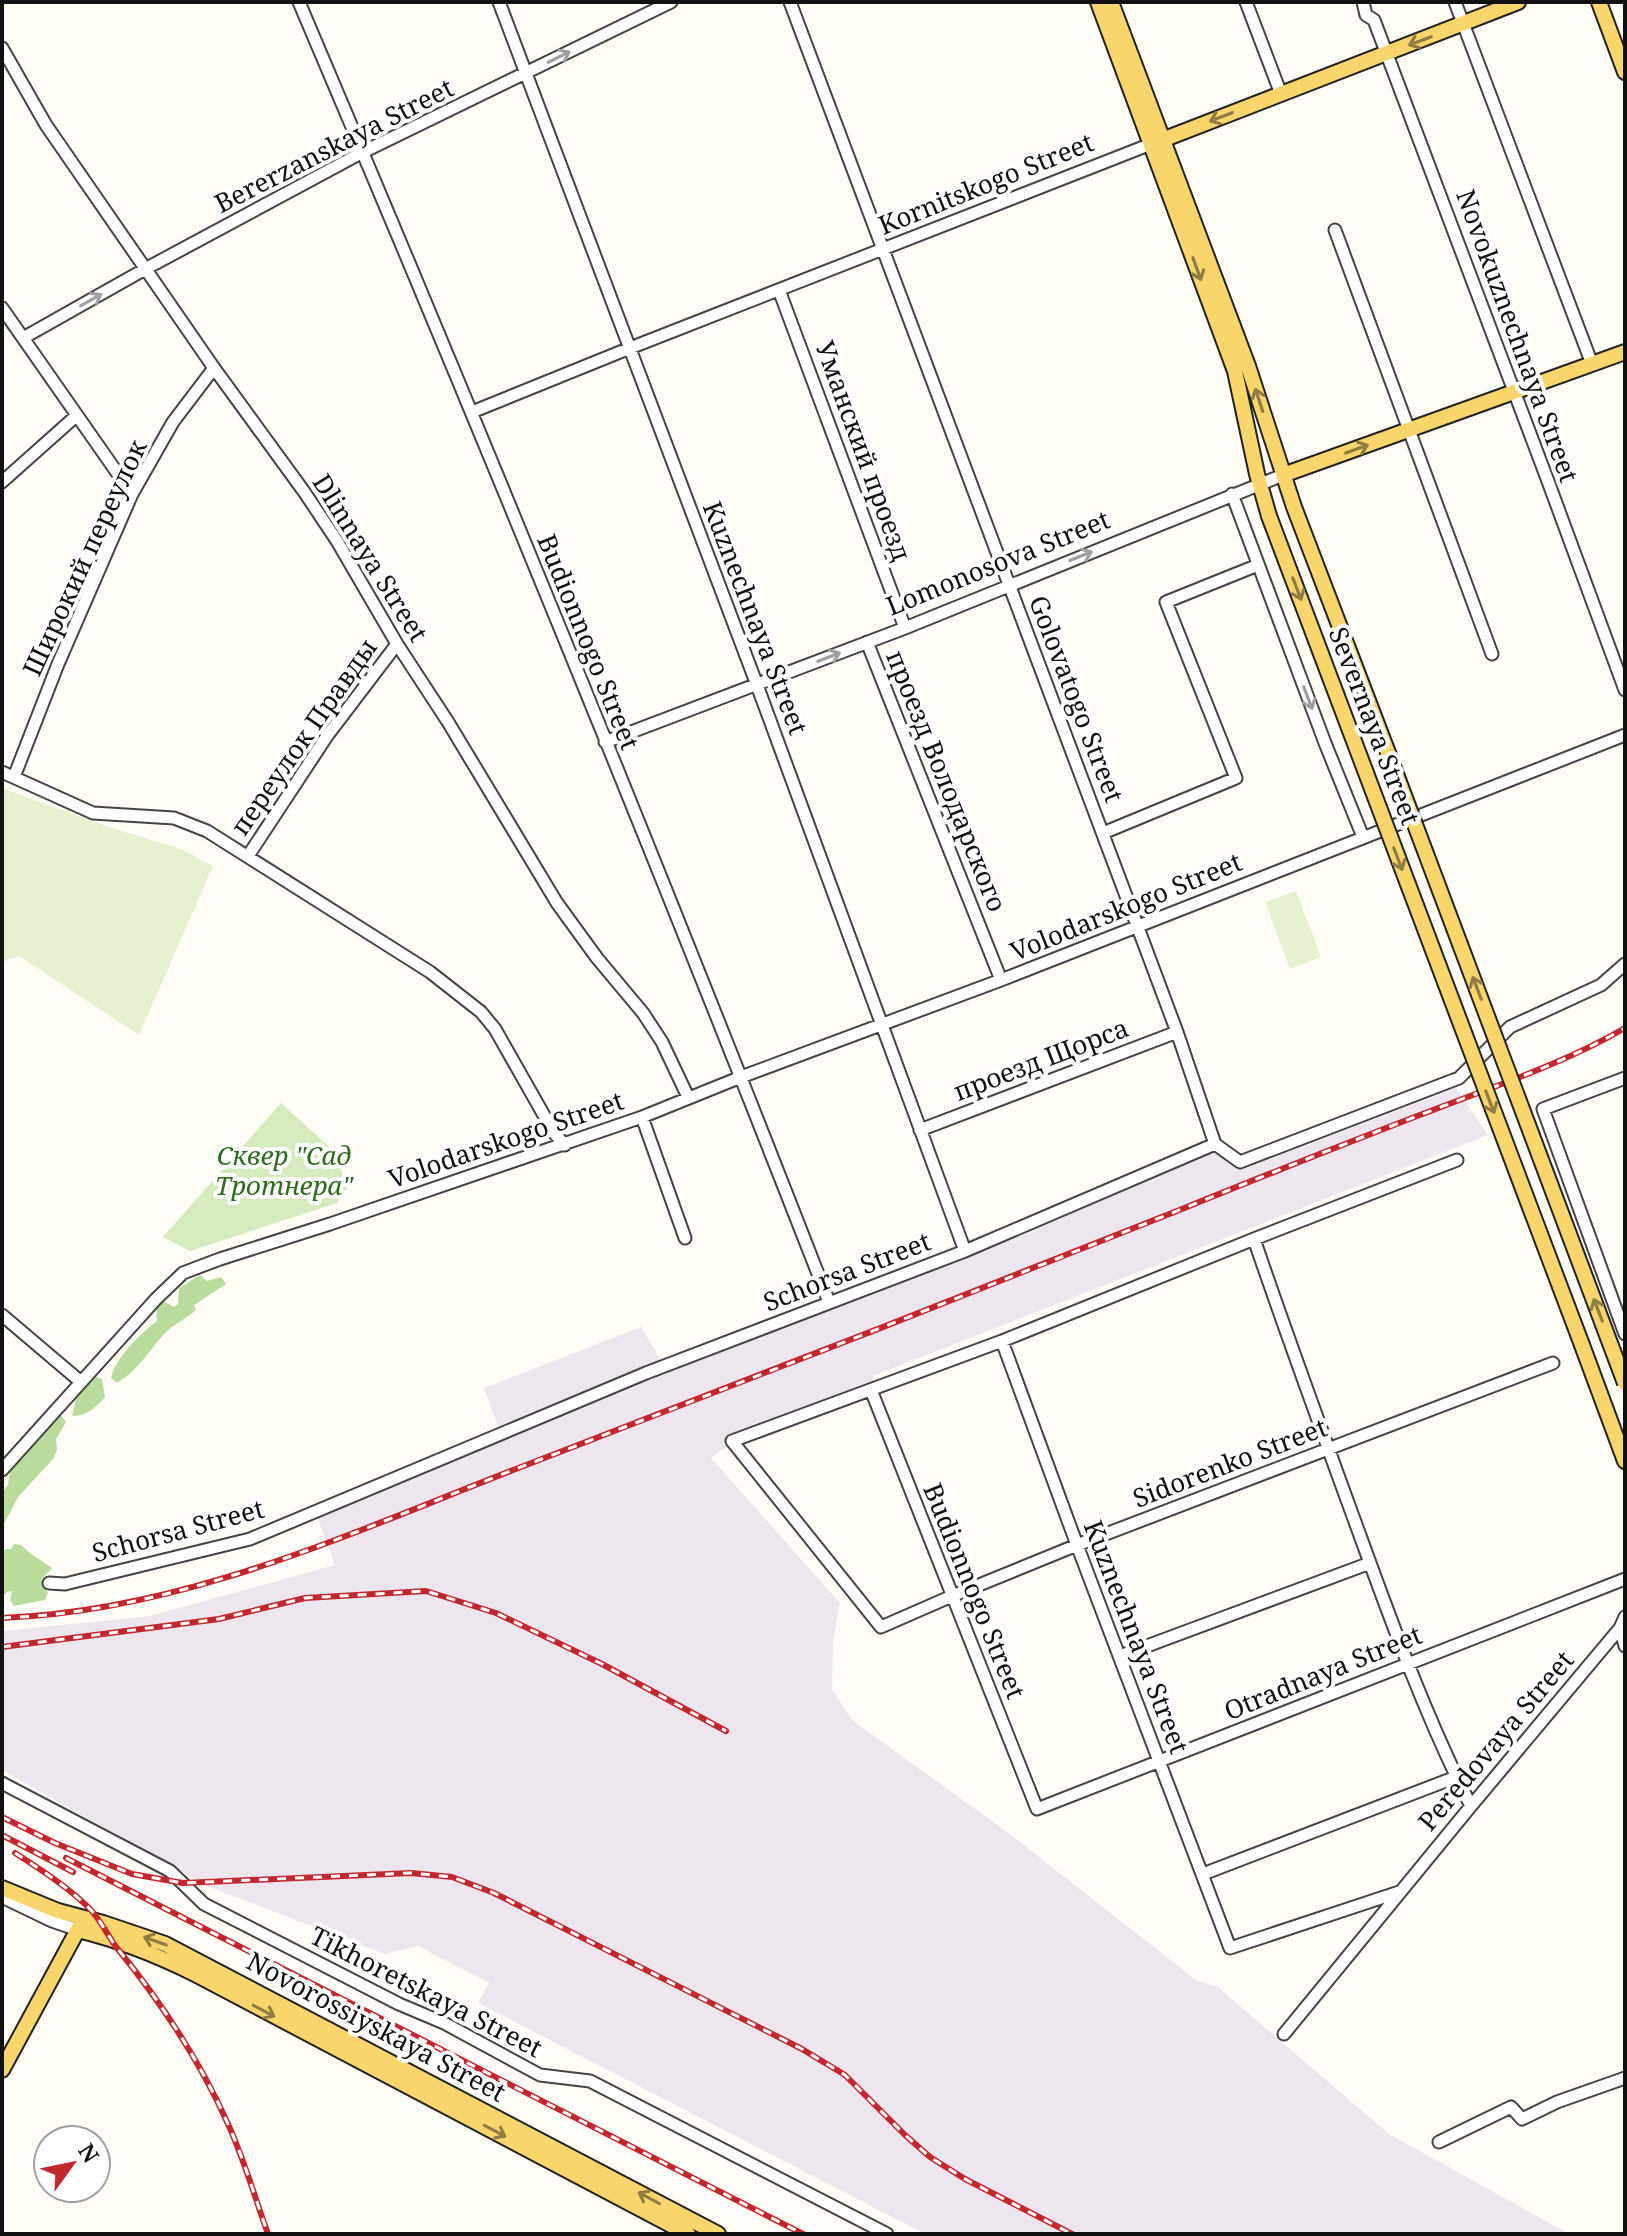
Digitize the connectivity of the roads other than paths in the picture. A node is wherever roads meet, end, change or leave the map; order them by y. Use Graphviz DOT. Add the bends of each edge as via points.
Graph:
graph roads {
  1 [pos="299,2"];
  2 [pos="499,2"];
  3 [pos="671,2"];
  4 [pos="790,2"];
  5 [pos="1098,2"];
  6 [pos="1111,2"];
  7 [pos="1246,2"];
  8 [pos="1363,2"];
  9 [pos="1455,2"];
  10 [pos="1518,2"];
  11 [pos="1599,2"];
  12 [pos="1464,24"];
  13 [pos="2,48"];
  14 [pos="1387,53"];
  15 [pos="528,72"];
  16 [pos="1625,72"];
  17 [pos="1281,94"];
  18 [pos="1157,142"];
  19 [pos="363,152"];
  20 [pos="1335,230"];
  21 [pos="884,250"];
  22 [pos="147,268"];
  23 [pos="779,290"];
  24 [pos="2,308"];
  25 [pos="23,338"];
  26 [pos="630,348"];
  27 [pos="1625,352"];
  28 [pos="1592,364"];
  29 [pos="214,368"];
  30 [pos="1513,392"];
  31 [pos="472,412"];
  32 [pos="76,416"];
  33 [pos="1409,430"];
  34 [pos="1283,475"];
  35 [pos="2,482"];
  36 [pos="1259,483"];
  37 [pos="132,494"];
  38 [pos="1232,494"];
  39 [pos="1258,565"];
  40 [pos="1009,585"];
  41 [pos="905,628"];
  42 [pos="867,642"];
  43 [pos="397,644"];
  44 [pos="1492,654"];
  45 [pos="757,685"];
  46 [pos="1625,690"];
  47 [pos="1625,735"];
  48 [pos="605,742"];
  49 [pos="8,775"];
  50 [pos="1103,833"];
  51 [pos="1363,837"];
  52 [pos="248,856"];
  53 [pos="1137,925"];
  54 [pos="1625,964"];
  55 [pos="1001,980"];
  56 [pos="882,1024"];
  57 [pos="1177,1032"];
  58 [pos="741,1077"];
  59 [pos="1625,1078"];
  60 [pos="688,1097"];
  61 [pos="642,1117"];
  62 [pos="920,1130"];
  63 [pos="1215,1144"];
  64 [pos="565,1145"];
  65 [pos="1457,1160"];
  66 [pos="685,1238"];
  67 [pos="1254,1239"];
  68 [pos="965,1251"];
  69 [pos="829,1302"];
  70 [pos="2,1315"];
  71 [pos="1624,1330"];
  72 [pos="1002,1341"];
  73 [pos="1553,1363"];
  74 [pos="81,1382"];
  75 [pos="1625,1383"];
  76 [pos="871,1390"];
  77 [pos="1329,1449"];
  78 [pos="1625,1461"];
  79 [pos="2,1470"];
  80 [pos="1077,1545"];
  81 [pos="1370,1563"];
  82 [pos="1625,1579"];
  83 [pos="49,1583"];
  84 [pos="952,1596"];
  85 [pos="1622,1622"];
  86 [pos="1625,1646"];
  87 [pos="1120,1656"];
  88 [pos="1408,1662"];
  89 [pos="1160,1761"];
  90 [pos="1456,1777"];
  91 [pos="2,1783"];
  92 [pos="1471,1806"];
  93 [pos="1037,1809"];
  94 [pos="1203,1874"];
  95 [pos="2,1888"];
  96 [pos="1399,1892"];
  97 [pos="2,1897"];
  98 [pos="81,1924"];
  99 [pos="1284,2034"];
  100 [pos="2,2070"];
  101 [pos="1625,2078"];
  102 [pos="1439,2142"];
  103 [pos="688,2234"];
  104 [pos="718,2234"];
  105 [pos="887,2234"];
  1 -- 19 [label="street, Budionnogo Street"];
  2 -- 15 [label="street, Kuznechnaya Street"];
  15 -- 3 [label="street, Bererzanskaya Street, one-way"];
  4 -- 21 [label="street, Golovatogo Street"];
  5 -- 18 [label="main road, Severnaya Street"];
  6 -- 18 [label="main road, Severnaya Street"];
  7 -- 17 [label="street"];
  8 -- 14 [label="street, Novokuznechnaya Street"];
  9 -- 12 [label="street"];
  10 -- 12 [label="main road, Kornitskogo Street"];
  11 -- 16 [label="main road"];
  12 -- 14 [label="main road, Kornitskogo Street, one-way"];
  12 -- 28 [label="street"];
  13 -- 22 [label="street, Dlinnaya Street" via="46,125"];
  14 -- 17 [label="main road, Kornitskogo Street"];
  14 -- 30 [label="street, Novokuznechnaya Street"];
  15 -- 19 [label="street, Bererzanskaya Street"];
  15 -- 26 [label="street, Kuznechnaya Street"];
  17 -- 18 [label="main road, Kornitskogo Street, one-way"];
  18 -- 21 [label="street, Kornitskogo Street"];
  34 -- 18 [label="main road, Severnaya Street, one-way" via="1248,366"];
  18 -- 36 [label="main road, Severnaya Street, one-way" via="1235,371"];
  19 -- 22 [label="street, Bererzanskaya Street"];
  19 -- 31 [label="street, Budionnogo Street"];
  20 -- 33 [label="street"];
  21 -- 23 [label="street, Kornitskogo Street"];
  21 -- 40 [label="street, Golovatogo Street"];
  25 -- 22 [label="street, Bererzanskaya Street, one-way"];
  22 -- 29 [label="street, Dlinnaya Street"];
  23 -- 26 [label="street, Kornitskogo Street"];
  23 -- 41 [label="street, Уманский проезд"];
  24 -- 25 [label="street"];
  25 -- 32 [label="street"];
  26 -- 31 [label="street, Kornitskogo Street"];
  26 -- 45 [label="street, Kuznechnaya Street"];
  27 -- 28 [label="main road, Lomonosova Street"];
  28 -- 30 [label="main road, Lomonosova Street"];
  29 -- 37 [label="street, Широкий переулок" via="173,422"];
  29 -- 43 [label="street, Dlinnaya Street" via="337,541"];
  30 -- 33 [label="main road, Lomonosova Street"];
  30 -- 46 [label="street, Novokuznechnaya Street"];
  31 -- 48 [label="street, Budionnogo Street"];
  32 -- 35 [label="street"];
  32 -- 37 [label="street"];
  34 -- 33 [label="main road, Lomonosova Street, one-way"];
  33 -- 44 [label="street"];
  34 -- 36 [label="street, Lomonosova Street"];
  75 -- 34 [label="main road, Severnaya Street, one-way, bridge"];
  36 -- 38 [label="street, Lomonosova Street"];
  36 -- 78 [label="main road, Severnaya Street, one-way, bridge"];
  37 -- 49 [label="street, Широкий переулок"];
  38 -- 39 [label="street"];
  40 -- 38 [label="street, Lomonosova Street, one-way"];
  39 -- 50 [label="street" via="1166,602 1236,778"];
  39 -- 51 [label="street, one-way"];
  40 -- 41 [label="street, Lomonosova Street"];
  40 -- 50 [label="street, Golovatogo Street"];
  41 -- 42 [label="street, Lomonosova Street"];
  45 -- 42 [label="street, Lomonosova Street, one-way"];
  42 -- 55 [label="street, проезд Володарского"];
  43 -- 52 [label="street, переулок Правды" via="327,736"];
  43 -- 60 [label="street, Dlinnaya Street" via="557,903 662,1042"];
  45 -- 48 [label="street, Lomonosova Street"];
  45 -- 56 [label="street, Kuznechnaya Street"];
  47 -- 51 [label="street, Volodarskogo Street"];
  48 -- 58 [label="street, Budionnogo Street"];
  49 -- 52 [label="street" via="93,813 174,818"];
  50 -- 53 [label="street, Golovatogo Street"];
  51 -- 53 [label="street, Volodarskogo Street"];
  52 -- 64 [label="street" via="430,972 481,1012"];
  53 -- 55 [label="street, Volodarskogo Street"];
  53 -- 57 [label="street, Golovatogo Street"];
  54 -- 63 [label="street" via="1601,985 1510,1027 1459,1078 1240,1162"];
  55 -- 56 [label="street, Volodarskogo Street"];
  56 -- 58 [label="street, Volodarskogo Street"];
  56 -- 62 [label="street, Kuznechnaya Street"];
  57 -- 62 [label="street, проезд Щорса"];
  57 -- 63 [label="street, Golovatogo Street"];
  58 -- 60 [label="street, Volodarskogo Street"];
  58 -- 69 [label="street, Budionnogo Street"];
  59 -- 71 [label="street" via="1543,1109"];
  60 -- 61 [label="street, Volodarskogo Street"];
  61 -- 64 [label="street, Volodarskogo Street"];
  61 -- 66 [label="street, Volodarskogo Street"];
  62 -- 68 [label="street, Kuznechnaya Street"];
  63 -- 68 [label="street, Schorsa Street"];
  64 -- 74 [label="street, Volodarskogo Street" via="183,1273"];
  65 -- 67 [label="street"];
  67 -- 72 [label="street"];
  67 -- 77 [label="street"];
  68 -- 69 [label="street, Schorsa Street"];
  69 -- 83 [label="street, Schorsa Street" via="250,1539 65,1584"];
  70 -- 74 [label="street"];
  72 -- 76 [label="street"];
  72 -- 80 [label="street, Kuznechnaya Street"];
  73 -- 77 [label="street, Sidorenko Street"];
  74 -- 79 [label="street, Volodarskogo Street"];
  76 -- 84 [label="street, Budionnogo Street"];
  76 -- 84 [label="street, Sidorenko Street" via="732,1441 881,1627"];
  77 -- 80 [label="street, Sidorenko Street"];
  77 -- 81 [label="street"];
  80 -- 84 [label="street, Sidorenko Street"];
  80 -- 87 [label="street, Kuznechnaya Street"];
  81 -- 87 [label="street"];
  81 -- 88 [label="street"];
  82 -- 88 [label="street, Otradnaya Street"];
  84 -- 93 [label="street, Budionnogo Street"];
  85 -- 86 [label="street"];
  85 -- 92 [label="street, Peredovaya Street"];
  87 -- 89 [label="street, Kuznechnaya Street"];
  88 -- 89 [label="street, Otradnaya Street"];
  88 -- 90 [label="street"];
  89 -- 93 [label="street, Otradnaya Street"];
  89 -- 94 [label="street, Kuznechnaya Street"];
  90 -- 92 [label="street"];
  90 -- 94 [label="street"];
  91 -- 105 [label="street, Tikhoretskaya Street" via="170,1871 204,1904 399,2004 540,2075 590,2081"];
  92 -- 96 [label="street, Peredovaya Street"];
  94 -- 96 [label="street, Kuznechnaya Street" via="1230,1948"];
  95 -- 98 [label="main road, Novorossiyskaya Street"];
  96 -- 99 [label="street, Peredovaya Street"];
  97 -- 98 [label="street, Novorossiyskaya Street" via="52,1921"];
  98 -- 100 [label="main road"];
  98 -- 103 [label="main road, Novorossiyskaya Street, one-way" via="195,1974"];
  104 -- 98 [label="main road, Novorossiyskaya Street, one-way" via="165,1944"];
  101 -- 102 [label="street" via="1522,2119 1511,2107"];
}
